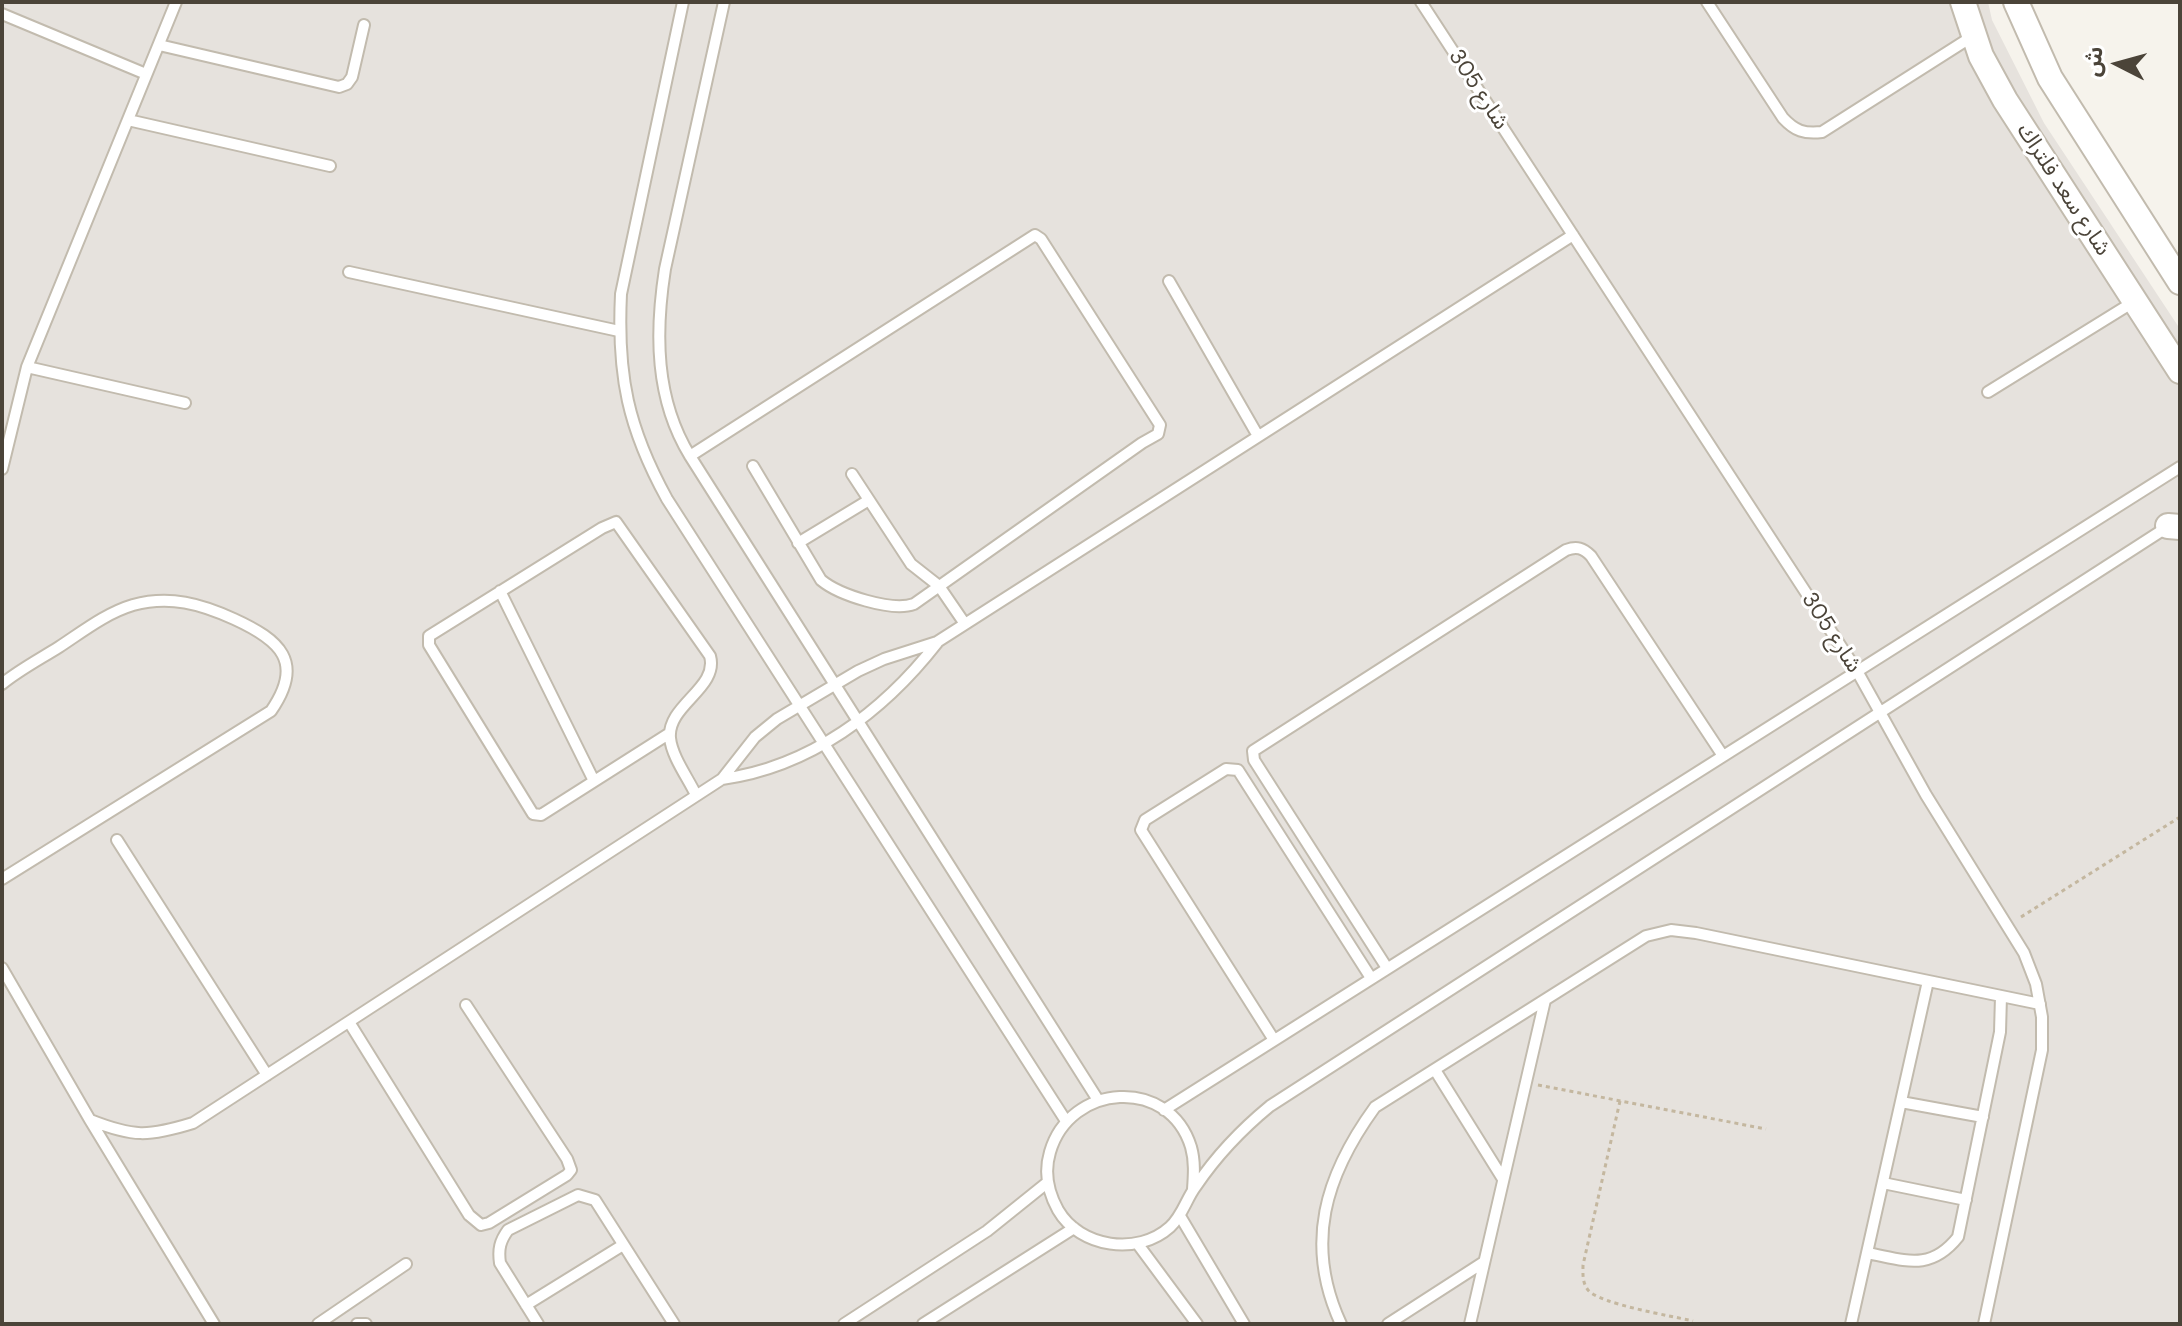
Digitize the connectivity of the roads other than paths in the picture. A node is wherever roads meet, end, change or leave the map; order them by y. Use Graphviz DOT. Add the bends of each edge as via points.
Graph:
graph roads {
  1 [pos="176,2"];
  2 [pos="683,2"];
  3 [pos="724,2"];
  4 [pos="1421,2"];
  5 [pos="1707,2"];
  6 [pos="1963,2"];
  7 [pos="2016,2"];
  8 [pos="2,14"];
  9 [pos="364,25"];
  10 [pos="1973,36"];
  11 [pos="159,45"];
  12 [pos="146,74"];
  13 [pos="128,120"];
  14 [pos="330,166"];
  15 [pos="1573,235"];
  16 [pos="349,272"];
  17 [pos="1169,281"];
  18 [pos="2180,282"];
  19 [pos="2135,301"];
  20 [pos="619,331"];
  21 [pos="27,367"];
  22 [pos="2180,371"];
  23 [pos="1988,392"];
  24 [pos="185,403"];
  25 [pos="1258,436"];
  26 [pos="690,456"];
  27 [pos="753,466"];
  28 [pos="2180,467"];
  29 [pos="2,469"];
  30 [pos="852,474"];
  31 [pos="869,500"];
  32 [pos="2176,524"];
  33 [pos="798,543"];
  34 [pos="939,586"];
  35 [pos="500,591"];
  36 [pos="965,624"];
  37 [pos="937,642"];
  38 [pos="1857,671"];
  39 [pos="2,684"];
  40 [pos="833,684"];
  41 [pos="801,706"];
  42 [pos="1880,713"];
  43 [pos="858,722"];
  44 [pos="670,733"];
  45 [pos="822,744"];
  46 [pos="1723,756"];
  47 [pos="722,779"];
  48 [pos="594,781"];
  49 [pos="696,795"];
  50 [pos="117,840"];
  51 [pos="3,876"];
  52 [pos="2,968"];
  53 [pos="1387,968"];
  54 [pos="1371,978"];
  55 [pos="1928,981"];
  56 [pos="2001,996"];
  57 [pos="1545,1000"];
  58 [pos="2040,1004"];
  59 [pos="466,1005"];
  60 [pos="349,1022"];
  61 [pos="1274,1040"];
  62 [pos="1435,1070"];
  63 [pos="267,1075"];
  64 [pos="1098,1100"];
  65 [pos="1901,1102"];
  66 [pos="1164,1110"];
  67 [pos="1983,1117"];
  68 [pos="90,1120"];
  69 [pos="1066,1121"];
  70 [pos="1503,1179"];
  71 [pos="1048,1182"];
  72 [pos="1883,1183"];
  73 [pos="1193,1189"];
  74 [pos="1966,1200"];
  75 [pos="1180,1216"];
  76 [pos="1074,1228"];
  77 [pos="1137,1243"];
  78 [pos="623,1245"];
  79 [pos="1867,1253"];
  80 [pos="1484,1262"];
  81 [pos="406,1264"];
  82 [pos="526,1305"];
  83 [pos="214,1324"];
  84 [pos="318,1324"];
  85 [pos="357,1324"];
  86 [pos="366,1324"];
  87 [pos="538,1324"];
  88 [pos="674,1324"];
  89 [pos="844,1324"];
  90 [pos="923,1324"];
  91 [pos="1197,1324"];
  92 [pos="1244,1324"];
  93 [pos="1341,1324"];
  94 [pos="1388,1324"];
  95 [pos="1470,1324"];
  96 [pos="1851,1324"];
  97 [pos="1984,1324"];
  1 -- 11 [label="lane"];
  2 -- 20 [label="lane" via="621,294"];
  3 -- 26 [label="lane" via="658,314 667,403"];
  4 -- 15 [label="lane, شارع 305"];
  5 -- 10 [label="lane" via="1783,118 1793,129 1807,133 1822,132"];
  6 -- 10 [label="street, شارع سعد فلتراك"];
  7 -- 18 [label="street" via="2050,78"];
  8 -- 12 [label="lane"];
  9 -- 11 [label="lane" via="352,77 339,87"];
  10 -- 19 [label="street, شارع سعد فلتراك" via="2005,100"];
  11 -- 12 [label="lane"];
  12 -- 13 [label="lane"];
  13 -- 14 [label="lane"];
  13 -- 21 [label="lane"];
  15 -- 25 [label="lane"];
  15 -- 38 [label="lane, شارع 305"];
  16 -- 20 [label="lane"];
  17 -- 25 [label="lane"];
  19 -- 22 [label="street, شارع سعد فلتراك"];
  19 -- 23 [label="lane"];
  20 -- 41 [label="lane" via="622,380 647,462"];
  21 -- 24 [label="lane"];
  21 -- 29 [label="lane"];
  25 -- 36 [label="lane"];
  26 -- 34 [label="lane" via="1038,236 1160,425 1158,434"];
  26 -- 40 [label="lane"];
  27 -- 33 [label="lane"];
  28 -- 38 [label="lane"];
  30 -- 31 [label="lane"];
  31 -- 33 [label="lane"];
  31 -- 34 [label="lane" via="911,564"];
  32 -- 42 [label="lane"];
  33 -- 34 [label="lane" via="827,585 887,606 904,608"];
  34 -- 36 [label="lane"];
  35 -- 44 [label="lane" via="616,522 712,663 676,715"];
  35 -- 48 [label="lane"];
  35 -- 48 [label="lane" via="433,632 429,645 533,814 541,815"];
  36 -- 37 [label="lane"];
  37 -- 40 [label="lane" via="884,659"];
  37 -- 43 [label="lane" via="901,685"];
  38 -- 42 [label="lane, شارع 305"];
  38 -- 46 [label="lane"];
  39 -- 51 [label="lane" via="108,616 157,600 208,607 266,634 281,650 287,671 284,693 271,711"];
  40 -- 41 [label="lane"];
  40 -- 43 [label="lane"];
  41 -- 45 [label="lane"];
  41 -- 47 [label="lane" via="755,737"];
  42 -- 58 [label="lane, شارع 305" via="2024,953"];
  42 -- 73 [label="lane" via="1270,1106 1228,1144"];
  43 -- 45 [label="lane"];
  43 -- 64 [label="lane"];
  44 -- 48 [label="lane"];
  44 -- 49 [label="lane"];
  45 -- 47 [label="lane" via="774,768"];
  45 -- 69 [label="lane"];
  46 -- 53 [label="lane"];
  46 -- 53 [label="lane" via="1585,549 1566,550 1253,751"];
  47 -- 49 [label="lane"];
  49 -- 60 [label="lane"];
  50 -- 63 [label="lane"];
  52 -- 68 [label="lane"];
  53 -- 54 [label="lane"];
  54 -- 61 [label="lane"];
  54 -- 61 [label="lane" via="1238,770 1226,769 1145,820 1141,830"];
  55 -- 56 [label="lane"];
  55 -- 57 [label="lane" via="1671,930 1646,936"];
  55 -- 65 [label="lane"];
  56 -- 58 [label="lane"];
  56 -- 67 [label="lane" via="2000,1032"];
  57 -- 62 [label="lane"];
  57 -- 70 [label="lane"];
  58 -- 97 [label="lane, شارع 305" via="2042,1050"];
  59 -- 60 [label="lane" via="571,1170 481,1225 469,1215"];
  60 -- 63 [label="lane"];
  61 -- 66 [label="lane"];
  62 -- 70 [label="lane"];
  62 -- 93 [label="lane" via="1375,1107 1338,1168 1322,1234 1322,1266"];
  63 -- 68 [label="lane" via="193,1123 159,1134 123,1133"];
  64 -- 66 [label="lane" via="1132,1097"];
  64 -- 69 [label="lane"];
  65 -- 67 [label="lane"];
  65 -- 72 [label="lane"];
  66 -- 73 [label="lane" via="1191,1145"];
  67 -- 74 [label="lane"];
  68 -- 83 [label="lane"];
  69 -- 71 [label="lane" via="1054,1139"];
  70 -- 80 [label="lane"];
  71 -- 76 [label="lane" via="1061,1215"];
  71 -- 89 [label="lane" via="987,1231"];
  72 -- 74 [label="lane"];
  72 -- 79 [label="lane"];
  73 -- 75 [label="lane"];
  74 -- 79 [label="lane" via="1958,1237 1946,1252 1912,1262"];
  75 -- 77 [label="lane"];
  75 -- 92 [label="lane"];
  76 -- 77 [label="lane" via="1093,1240"];
  76 -- 90 [label="lane"];
  77 -- 91 [label="lane"];
  78 -- 82 [label="lane"];
  78 -- 82 [label="lane" via="595,1200 584,1195 571,1196 508,1230 498,1251 500,1263"];
  78 -- 88 [label="lane"];
  79 -- 96 [label="lane"];
  80 -- 94 [label="lane"];
  80 -- 95 [label="lane"];
  81 -- 84 [label="lane"];
  82 -- 87 [label="lane"];
  85 -- 86 [label="lane"];
}
